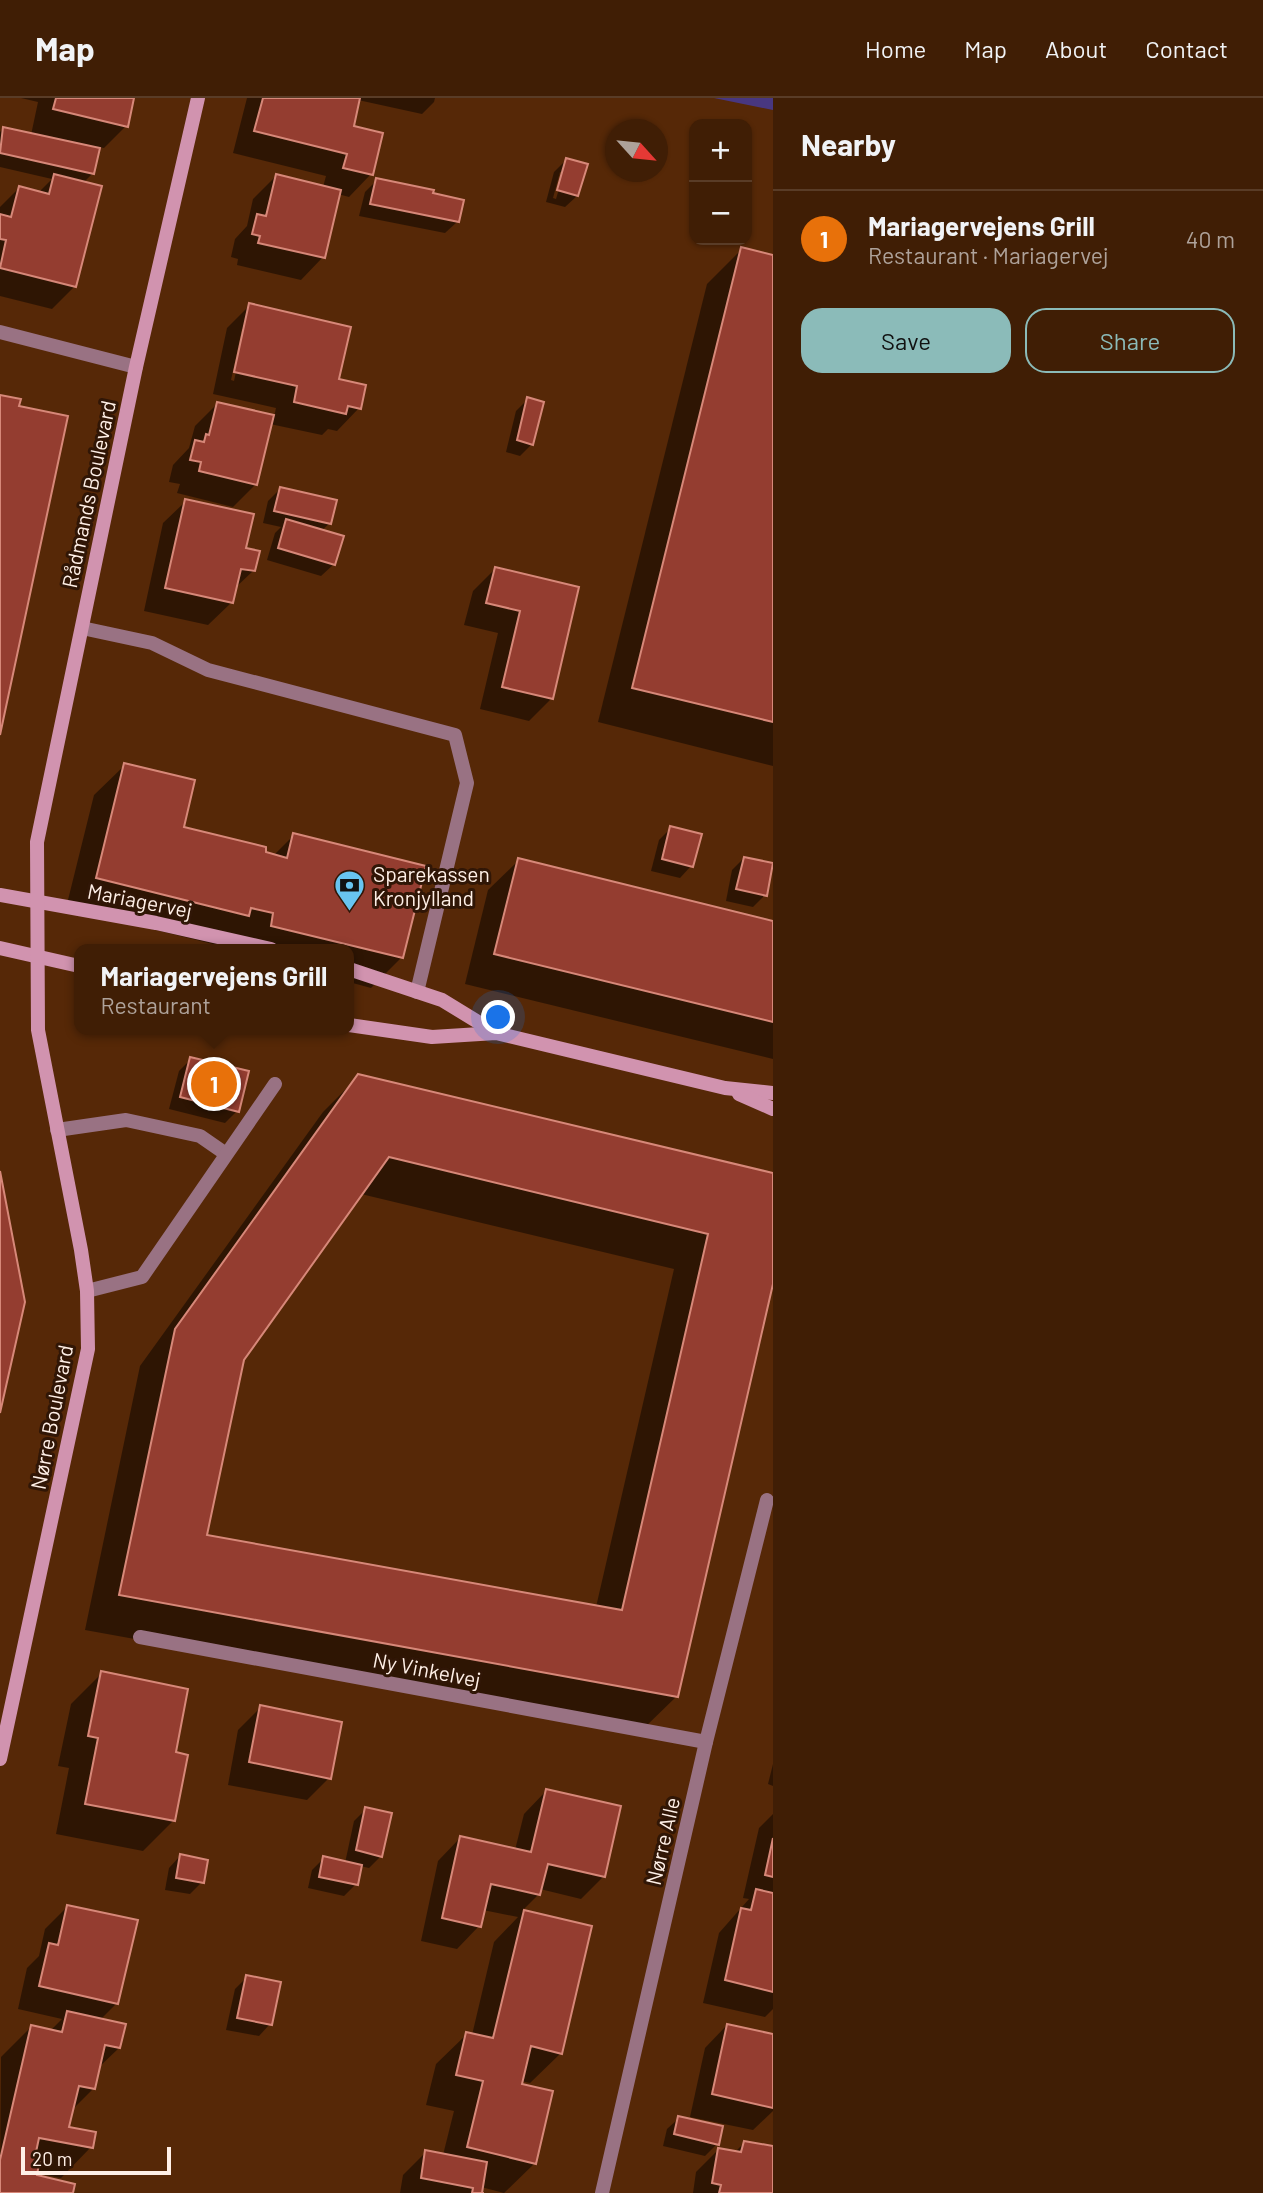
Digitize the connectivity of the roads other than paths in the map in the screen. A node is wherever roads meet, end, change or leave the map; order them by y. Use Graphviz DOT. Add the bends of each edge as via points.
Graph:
graph roads {
  1 [pos="198,98"];
  2 [pos="0,332"];
  3 [pos="136,367"];
  4 [pos="82,628"];
  5 [pos="0,895"];
  6 [pos="37,901"];
  7 [pos="249,944"];
  8 [pos="0,948"];
  9 [pos="37,956"];
  10 [pos="74,964"];
  11 [pos="354,971"];
  12 [pos="417,992"];
  13 [pos="354,1026"];
  14 [pos="496,1033"];
  15 [pos="275,1084"];
  16 [pos="725,1088"];
  17 [pos="773,1093"];
  18 [pos="773,1109"];
  19 [pos="57,1130"];
  20 [pos="226,1154"];
  21 [pos="87,1291"];
  22 [pos="767,1500"];
  23 [pos="140,1637"];
  24 [pos="706,1742"];
  25 [pos="0,1759"];
  26 [pos="602,2193"];
  1 -- 3 [label="street, Rådmands Boulevard"];
  2 -- 3 [label="street"];
  3 -- 4 [label="street, Rådmands Boulevard"];
  4 -- 6 [label="street, Rådmands Boulevard" via="37,842"];
  4 -- 12 [label="street" via="152,643 208,670 455,735 467,783"];
  5 -- 6 [label="street, Mariagervej"];
  6 -- 7 [label="street, Mariagervej"];
  6 -- 9 [label="street, Rådmands Boulevard"];
  8 -- 9 [label="street"];
  9 -- 10 [label="street"];
  9 -- 19 [label="street, Nørre Boulevard" via="38,1030"];
  11 -- 12 [label="street"];
  12 -- 14 [label="street" via="442,1000"];
  13 -- 14 [label="street" via="432,1037"];
  14 -- 16 [label="street"];
  15 -- 20 [label="street"];
  16 -- 17 [label="street"];
  16 -- 18 [label="street"];
  19 -- 20 [label="street" via="126,1119 200,1136"];
  19 -- 21 [label="street, Nørre Boulevard"];
  20 -- 21 [label="street" via="142,1277"];
  21 -- 25 [label="street, Nørre Boulevard" via="88,1349"];
  22 -- 24 [label="street, Nørre Alle"];
  23 -- 24 [label="street, Ny Vinkelvej"];
  24 -- 26 [label="street, Nørre Alle"];
}
